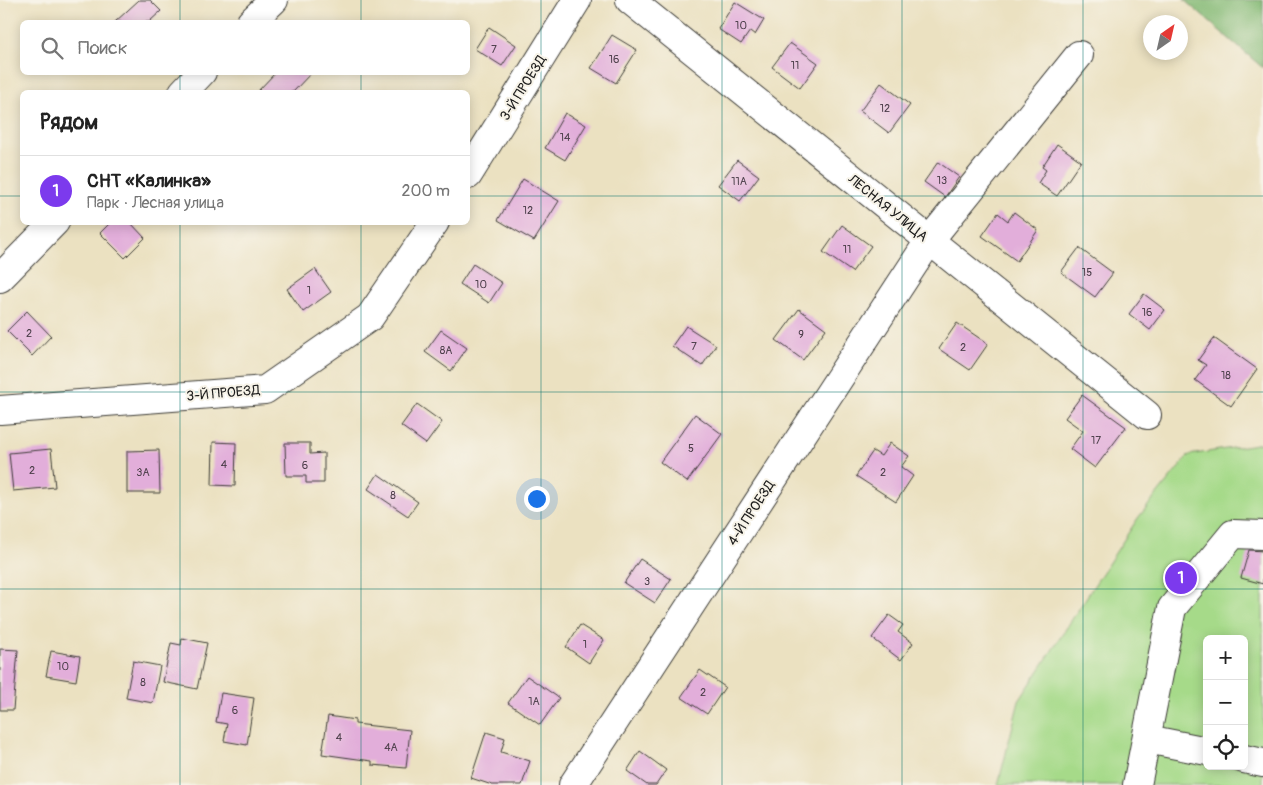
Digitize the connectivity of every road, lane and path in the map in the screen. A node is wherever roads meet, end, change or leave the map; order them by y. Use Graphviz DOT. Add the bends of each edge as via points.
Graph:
graph roads {
  1 [pos="274,0"];
  2 [pos="577,0"];
  3 [pos="630,0"];
  4 [pos="254,20"];
  5 [pos="1079,55"];
  6 [pos="199,75"];
  7 [pos="184,90"];
  8 [pos="470,172"];
  9 [pos="52,225"];
  10 [pos="433,225"];
  11 [pos="929,241"];
  12 [pos="0,278"];
  13 [pos="0,410"];
  14 [pos="1148,415"];
  15 [pos="1263,535"];
  16 [pos="1148,739"];
  17 [pos="1203,750"];
  18 [pos="1248,760"];
  19 [pos="1263,763"];
  20 [pos="573,785"];
  21 [pos="1137,785"];
  1 -- 4 [label="street"];
  2 -- 8 [label="street, 3-Й ПРОЕЗД"];
  3 -- 11 [label="street, ЛЕСНАЯ УЛИЦА"];
  5 -- 11 [label="street, 4-Й ПРОЕЗД"];
  6 -- 7 [label="street"];
  9 -- 12 [label="street"];
  10 -- 13 [label="street, 3-Й ПРОЕЗД" via="370,317 265,390"];
  11 -- 14 [label="street, ЛЕСНАЯ УЛИЦА"];
  11 -- 20 [label="street, 4-Й ПРОЕЗД"];
  15 -- 16 [label="street" via="1233,534 1172,608"];
  16 -- 17 [label="street"];
  16 -- 21 [label="street"];
  18 -- 19 [label="street"];
}
